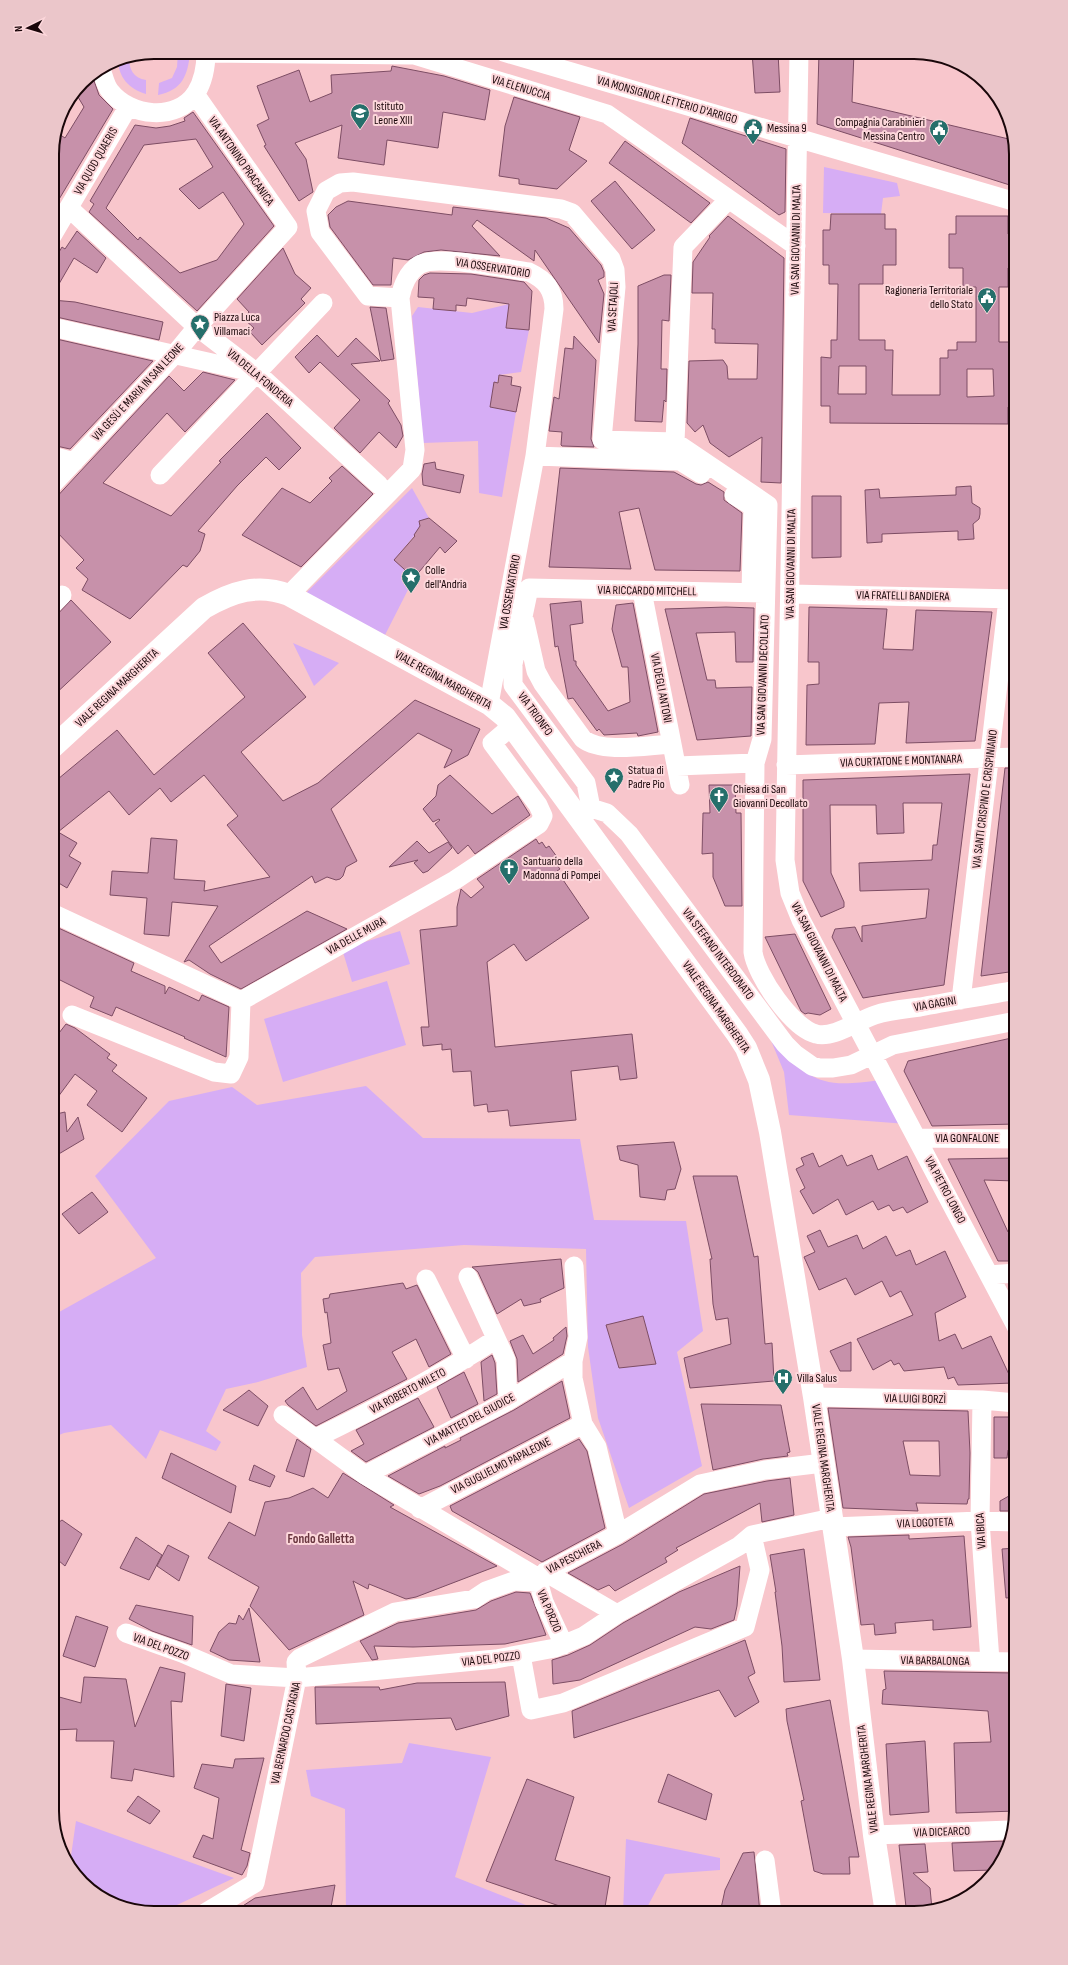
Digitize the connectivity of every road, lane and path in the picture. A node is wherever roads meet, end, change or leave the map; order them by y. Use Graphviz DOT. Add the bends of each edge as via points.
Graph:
graph roads {
  1 [pos="205,59"];
  2 [pos="427,59"];
  3 [pos="548,59"];
  4 [pos="799,59"];
  5 [pos="561,61"];
  6 [pos="103,74"];
  7 [pos="195,94"];
  8 [pos="128,107"];
  9 [pos="798,138"];
  10 [pos="729,199"];
  11 [pos="1009,200"];
  12 [pos="69,208"];
  13 [pos="59,224"];
  14 [pos="288,227"];
  15 [pos="796,246"];
  16 [pos="400,298"];
  17 [pos="323,303"];
  18 [pos="196,327"];
  19 [pos="59,329"];
  20 [pos="174,355"];
  21 [pos="257,373"];
  22 [pos="675,442"];
  23 [pos="535,456"];
  24 [pos="59,458"];
  25 [pos="74,462"];
  26 [pos="160,475"];
  27 [pos="59,478"];
  28 [pos="379,485"];
  29 [pos="529,588"];
  30 [pos="642,591"];
  31 [pos="758,593"];
  32 [pos="791,594"];
  33 [pos="289,595"];
  34 [pos="1009,599"];
  35 [pos="524,617"];
  36 [pos="1009,621"];
  37 [pos="489,704"];
  38 [pos="512,726"];
  39 [pos="59,742"];
  40 [pos="672,744"];
  41 [pos="1009,757"];
  42 [pos="990,758"];
  43 [pos="755,763"];
  44 [pos="786,765"];
  45 [pos="677,766"];
  46 [pos="680,785"];
  47 [pos="585,812"];
  48 [pos="59,916"];
  49 [pos="1009,991"];
  50 [pos="961,1000"];
  51 [pos="241,1001"];
  52 [pos="72,1015"];
  53 [pos="1009,1022"];
  54 [pos="856,1023"];
  55 [pos="873,1055"];
  56 [pos="918,1138"];
  57 [pos="1009,1138"];
  58 [pos="574,1266"];
  59 [pos="1009,1274"];
  60 [pos="989,1275"];
  61 [pos="468,1277"];
  62 [pos="426,1279"];
  63 [pos="1009,1313"];
  64 [pos="496,1339"];
  65 [pos="466,1359"];
  66 [pos="573,1361"];
  67 [pos="814,1397"];
  68 [pos="982,1400"];
  69 [pos="508,1401"];
  70 [pos="1009,1403"];
  71 [pos="283,1415"];
  72 [pos="582,1424"];
  73 [pos="316,1438"];
  74 [pos="824,1463"];
  75 [pos="365,1475"];
  76 [pos="420,1509"];
  77 [pos="980,1521"];
  78 [pos="832,1522"];
  79 [pos="1009,1522"];
  80 [pos="618,1534"];
  81 [pos="752,1535"];
  82 [pos="539,1577"];
  83 [pos="617,1614"];
  84 [pos="126,1633"];
  85 [pos="564,1645"];
  86 [pos="521,1655"];
  87 [pos="853,1659"];
  88 [pos="990,1661"];
  89 [pos="1009,1662"];
  90 [pos="298,1678"];
  91 [pos="1007,1830"];
  92 [pos="874,1835"];
  93 [pos="765,1860"];
  94 [pos="217,1906"];
  95 [pos="771,1906"];
  96 [pos="885,1906"];
  1 -- 7 [label="street" via="202,81"];
  2 -- 10 [label="street, VIA ELENUCCIA" via="607,114"];
  3 -- 5 [label="street, VIA MONSIGNOR LETTERIO D'ARRIGO"];
  4 -- 9 [label="street, VIA SAN GIOVANNI DI MALTA"];
  5 -- 9 [label="street, VIA MONSIGNOR LETTERIO D'ARRIGO"];
  6 -- 8 [label="street" via="110,91"];
  7 -- 8 [label="street" via="175,109 166,111 153,113"];
  7 -- 14 [label="street, VIA ANTONINO PRACANICA"];
  8 -- 12 [label="street, VIA QUOD QUAERIS"];
  9 -- 11 [label="street, VIA MONSIGNOR LETTERIO D'ARRIGO"];
  9 -- 15 [label="street, VIA SAN GIOVANNI DI MALTA"];
  10 -- 15 [label="street, VIA ELENUCCIA"];
  10 -- 22 [label="street" via="684,247"];
  12 -- 13 [label="street, VIA QUOD QUAERIS"];
  12 -- 18 [label="street, VIA DELLA FONDERIA"];
  14 -- 18 [label="street, VIA GESÙ E MARIA IN SAN LEONE"];
  15 -- 32 [label="street, VIA SAN GIOVANNI DI MALTA"];
  16 -- 22 [label="street, VIA SETAJOLI" via="368,296 320,232 316,211 326,191 340,183 353,182 561,209 572,213 611,259 615,270 616,287 602,440"];
  16 -- 23 [label="street, VIA OSSERVATORIO" via="406,279 418,265 439,260 529,272 546,284 554,297 554,309"];
  16 -- 33 [label="street, VIA OSSERVATORIO" via="415,450 412,469"];
  17 -- 21 [label="street"];
  18 -- 20 [label="street, VIA GESÙ E MARIA IN SAN LEONE"];
  18 -- 21 [label="street, VIA DELLA FONDERIA"];
  19 -- 20 [label="street"];
  20 -- 21 [label="street"];
  20 -- 25 [label="street, VIA GESÙ E MARIA IN SAN LEONE"];
  21 -- 26 [label="street"];
  21 -- 28 [label="street, VIA DELLA FONDERIA"];
  22 -- 31 [label="street, VIA SAN GIOVANNI DECOLLATO" via="768,505"];
  23 -- 31 [label="street" via="680,461 753,507"];
  23 -- 37 [label="street, VIA OSSERVATORIO"];
  24 -- 25 [label="street"];
  25 -- 27 [label="street, VIA GESÙ E MARIA IN SAN LEONE"];
  29 -- 30 [label="street, VIA RICCARDO MITCHELL"];
  29 -- 35 [label="street, VIA TRIONFO"];
  30 -- 31 [label="street, VIA RICCARDO MITCHELL"];
  30 -- 40 [label="street, VIA DEGLI ANTONI"];
  31 -- 43 [label="street, VIA SAN GIOVANNI DECOLLATO" via="762,738"];
  32 -- 34 [label="street, VIA FRATELLI BANDIERA"];
  32 -- 44 [label="street, VIA SAN GIOVANNI DI MALTA"];
  33 -- 37 [label="main road, VIALE REGINA MARGHERITA"];
  33 -- 39 [label="main road, VIALE REGINA MARGHERITA" via="267,588 253,589 219,600 204,608"];
  35 -- 40 [label="street" via="536,671 583,739 589,744 605,747"];
  35 -- 47 [label="street, VIA TRIONFO" via="513,664 513,685 586,783"];
  36 -- 42 [label="street, VIA SANTI CRISPINO E CRISPINIANO"];
  37 -- 38 [label="main road, VIALE REGINA MARGHERITA"];
  38 -- 47 [label="main road, VIALE REGINA MARGHERITA"];
  38 -- 51 [label="street, VIA DELLE MURA" via="492,743 538,805 543,816 539,824 455,880"];
  40 -- 45 [label="street, VIA DEGLI ANTONI"];
  41 -- 42 [label="street, VIA CURTATONE E MONTANARA"];
  42 -- 44 [label="street, VIA CURTATONE E MONTANARA"];
  42 -- 50 [label="street, VIA SANTI CRISPINO E CRISPINIANO"];
  43 -- 45 [label="street"];
  43 -- 54 [label="street, VIA SAN GIOVANNI DECOLLATO" via="754,961 786,1009 810,1032 828,1034"];
  44 -- 54 [label="street, VIA SAN GIOVANNI DI MALTA" via="785,860 790,893 801,920"];
  45 -- 46 [label="street, VIA DEGLI ANTONI"];
  47 -- 55 [label="street, VIA STEFANO INTERDONATO" via="607,813 629,834 795,1054 812,1066 825,1068 851,1065"];
  47 -- 67 [label="main road, VIALE REGINA MARGHERITA" via="737,1034 754,1063 764,1097"];
  48 -- 51 [label="street"];
  49 -- 50 [label="street, VIA GAGINI"];
  50 -- 54 [label="street, VIA GAGINI" via="876,1014"];
  51 -- 52 [label="street" via="239,1057 230,1074 214,1072"];
  53 -- 55 [label="street" via="893,1045"];
  54 -- 55 [label="street, VIA SAN GIOVANNI DI MALTA"];
  55 -- 56 [label="street, VIA PIETRO LONGO"];
  56 -- 57 [label="street, VIA GONFALONE"];
  56 -- 60 [label="street, VIA PIETRO LONGO"];
  58 -- 66 [label="street" via="578,1337"];
  59 -- 60 [label="street"];
  60 -- 63 [label="street, VIA PIETRO LONGO"];
  61 -- 64 [label="street"];
  62 -- 65 [label="street"];
  64 -- 65 [label="street, VIA ROBERTO MILETO"];
  64 -- 69 [label="street" via="506,1360"];
  65 -- 73 [label="street, VIA ROBERTO MILETO"];
  66 -- 69 [label="street, VIA MATTEO DEL GIUDICE"];
  66 -- 72 [label="street" via="573,1378"];
  67 -- 68 [label="street, VIA LUIGI BORZÌ"];
  67 -- 74 [label="main road, VIALE REGINA MARGHERITA"];
  68 -- 70 [label="street, VIA LUIGI BORZÌ"];
  68 -- 77 [label="street, VIA IBICA"];
  69 -- 75 [label="street, VIA MATTEO DEL GIUDICE"];
  71 -- 73 [label="street, VIA PESCHIERA"];
  72 -- 76 [label="street, VIA GUGLIELMO PAPALEONE"];
  72 -- 80 [label="street" via="597,1447"];
  73 -- 75 [label="street, VIA PESCHIERA"];
  74 -- 78 [label="main road, VIALE REGINA MARGHERITA"];
  74 -- 80 [label="street, VIA PESCHIERA" via="765,1470 700,1484"];
  75 -- 76 [label="street, VIA PESCHIERA"];
  76 -- 82 [label="street, VIA PESCHIERA"];
  77 -- 78 [label="street, VIA LOGOTETA"];
  77 -- 79 [label="street, VIA LOGOTETA"];
  77 -- 88 [label="street, VIA IBICA"];
  78 -- 81 [label="street, VIA DEL POZZO"];
  78 -- 87 [label="main road, VIALE REGINA MARGHERITA"];
  80 -- 82 [label="street, VIA PESCHIERA"];
  81 -- 83 [label="street, VIA DEL POZZO" via="739,1546"];
  81 -- 86 [label="street" via="760,1570 745,1627 563,1703 531,1710"];
  82 -- 83 [label="street"];
  82 -- 85 [label="street, VIA PORZIO" via="544,1602"];
  82 -- 90 [label="street, VIA BERNARDO CASTAGNA" via="514,1581 474,1598 395,1612 300,1658 296,1662"];
  83 -- 85 [label="street, VIA DEL POZZO" via="584,1636"];
  84 -- 90 [label="street, VIA DEL POZZO" via="231,1674"];
  85 -- 86 [label="street, VIA DEL POZZO"];
  86 -- 90 [label="street, VIA DEL POZZO"];
  87 -- 88 [label="street, VIA BARBALONGA"];
  87 -- 92 [label="main road, VIALE REGINA MARGHERITA"];
  88 -- 89 [label="street, VIA BARBALONGA"];
  90 -- 94 [label="street, VIA BERNARDO CASTAGNA" via="255,1883"];
  91 -- 92 [label="street, VIA DICEARCO"];
  92 -- 96 [label="main road, VIALE REGINA MARGHERITA"];
  93 -- 95 [label="street"];
}
